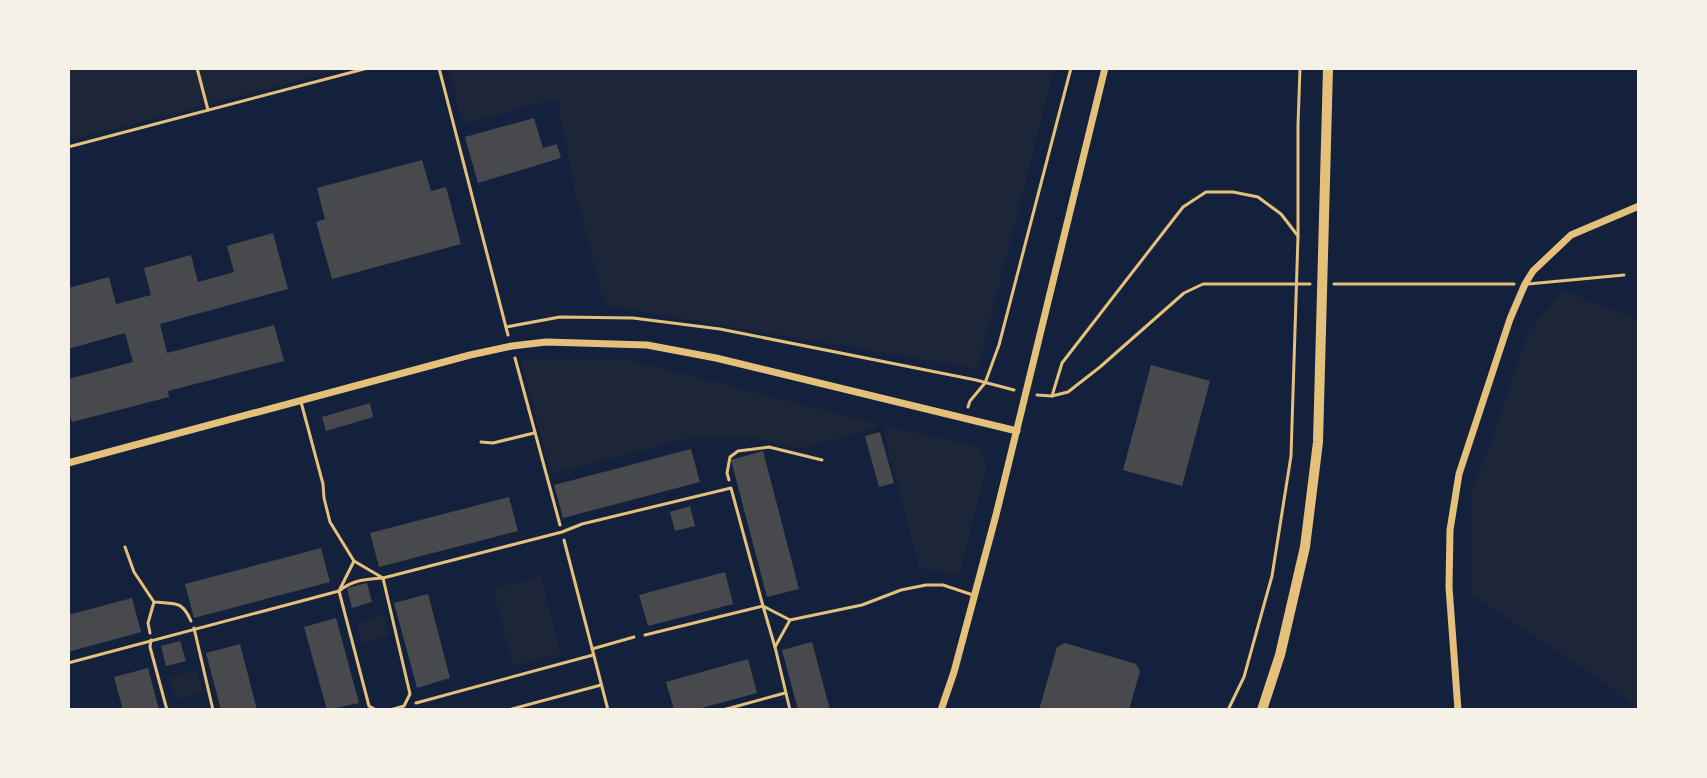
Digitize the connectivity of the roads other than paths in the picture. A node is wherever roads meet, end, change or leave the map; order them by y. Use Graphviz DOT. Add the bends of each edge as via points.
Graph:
graph roads {
  1 [pos="1105,68"];
  2 [pos="1328,68"];
  3 [pos="1639,206"];
  4 [pos="1624,275"];
  5 [pos="1525,284"];
  6 [pos="301,402"];
  7 [pos="1017,431"];
  8 [pos="68,463"];
  9 [pos="354,561"];
  10 [pos="383,578"];
  11 [pos="339,591"];
  12 [pos="973,595"];
  13 [pos="763,606"];
  14 [pos="790,620"];
  15 [pos="194,628"];
  16 [pos="645,635"];
  17 [pos="151,640"];
  18 [pos="775,647"];
  19 [pos="68,663"];
  20 [pos="785,693"];
  21 [pos="167,710"];
  22 [pos="213,710"];
  23 [pos="376,710"];
  24 [pos="390,710"];
  25 [pos="723,710"];
  26 [pos="790,710"];
  27 [pos="941,710"];
  28 [pos="1262,710"];
  29 [pos="1458,710"];
  1 -- 7 [label="street"];
  2 -- 28 [label="main road" via="1318,442 1305,547"];
  3 -- 5 [label="street" via="1571,235"];
  4 -- 5 [label="lane"];
  5 -- 29 [label="street" via="1459,474 1450,530"];
  6 -- 7 [label="street" via="512,346 647,345"];
  6 -- 8 [label="street"];
  6 -- 9 [label="lane" via="330,522"];
  7 -- 12 [label="street"];
  9 -- 10 [label="lane"];
  9 -- 11 [label="lane"];
  10 -- 11 [label="lane" via="356,581"];
  10 -- 13 [label="lane" via="731,488"];
  10 -- 24 [label="lane" via="410,694 404,706"];
  11 -- 15 [label="lane"];
  11 -- 23 [label="lane" via="369,706"];
  12 -- 14 [label="lane" via="926,585"];
  12 -- 27 [label="street"];
  13 -- 14 [label="lane"];
  13 -- 16 [label="lane"];
  13 -- 18 [label="lane"];
  14 -- 18 [label="lane"];
  15 -- 17 [label="lane"];
  15 -- 22 [label="lane"];
  17 -- 19 [label="lane"];
  17 -- 21 [label="lane"];
  18 -- 20 [label="lane"];
  20 -- 25 [label="lane"];
  20 -- 26 [label="lane"];
}
